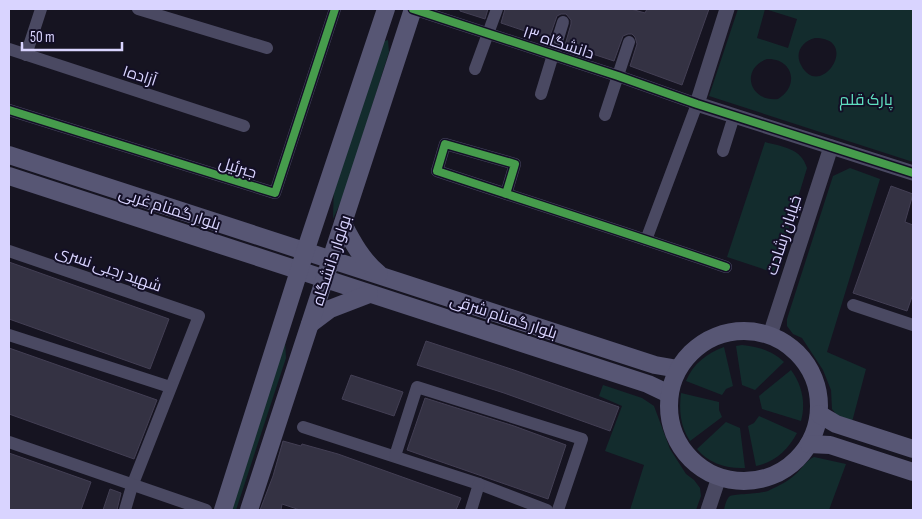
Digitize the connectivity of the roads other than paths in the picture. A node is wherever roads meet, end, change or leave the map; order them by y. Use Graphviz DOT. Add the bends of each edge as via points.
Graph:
graph roads {
  1 [pos="41,9"];
  2 [pos="138,9"];
  3 [pos="335,9"];
  4 [pos="386,9"];
  5 [pos="413,9"];
  6 [pos="497,9"];
  7 [pos="727,9"];
  8 [pos="563,22"];
  9 [pos="488,34"];
  10 [pos="629,42"];
  11 [pos="267,48"];
  12 [pos="9,49"];
  13 [pos="26,55"];
  14 [pos="553,55"];
  15 [pos="475,69"];
  16 [pos="618,76"];
  17 [pos="541,94"];
  18 [pos="697,104"];
  19 [pos="9,110"];
  20 [pos="605,115"];
  21 [pos="734,116"];
  22 [pos="244,126"];
  23 [pos="831,147"];
  24 [pos="722,151"];
  25 [pos="9,156"];
  26 [pos="913,173"];
  27 [pos="9,176"];
  28 [pos="506,194"];
  29 [pos="343,224"];
  30 [pos="646,240"];
  31 [pos="9,251"];
  32 [pos="305,252"];
  33 [pos="331,260"];
  34 [pos="726,267"];
  35 [pos="299,271"];
  36 [pos="381,276"];
  37 [pos="324,280"];
  38 [pos="369,294"];
  39 [pos="853,305"];
  40 [pos="310,324"];
  41 [pos="913,324"];
  42 [pos="9,335"];
  43 [pos="770,335"];
  44 [pos="678,369"];
  45 [pos="170,387"];
  46 [pos="669,394"];
  47 [pos="819,414"];
  48 [pos="303,427"];
  49 [pos="9,442"];
  50 [pos="809,444"];
  51 [pos="913,448"];
  52 [pos="395,456"];
  53 [pos="913,472"];
  54 [pos="719,477"];
  55 [pos="479,484"];
  56 [pos="132,486"];
  57 [pos="125,510"];
  58 [pos="206,510"];
  59 [pos="223,510"];
  60 [pos="249,510"];
  61 [pos="471,510"];
  62 [pos="547,510"];
  63 [pos="558,510"];
  64 [pos="708,510"];
  1 -- 13 [label="street"];
  2 -- 11 [label="street"];
  3 -- 19 [label="street, جبرئیل" via="275,192"];
  4 -- 32 [label="main road, بولوار دانشگاه"];
  5 -- 9 [label="street, دانشگاه ۱۳"];
  5 -- 29 [label="main road, بولوار دانشگاه"];
  6 -- 9 [label="street"];
  7 -- 18 [label="street"];
  8 -- 14 [label="street"];
  9 -- 14 [label="street, دانشگاه ۱۳"];
  9 -- 15 [label="street"];
  10 -- 16 [label="street"];
  12 -- 13 [label="street, آزاده۱"];
  13 -- 22 [label="street, آزاده۱"];
  14 -- 16 [label="street, دانشگاه ۱۳"];
  14 -- 17 [label="street"];
  16 -- 18 [label="street, دانشگاه ۱۳"];
  16 -- 20 [label="street"];
  18 -- 21 [label="street"];
  18 -- 30 [label="street"];
  21 -- 23 [label="street"];
  21 -- 24 [label="street"];
  23 -- 26 [label="street"];
  23 -- 43 [label="street, خیابان رشادت"];
  25 -- 32 [label="main road, بلوار گمنام غربی"];
  27 -- 35 [label="main road, بلوار گمنام غربی"];
  28 -- 28 [label="street" via="516,164 445,144 436,171"];
  28 -- 30 [label="street"];
  29 -- 33 [label="main road, بولوار دانشگاه"];
  29 -- 36 [label="main road" via="356,250"];
  30 -- 34 [label="street"];
  31 -- 45 [label="street, شهید رجبی نسری" via="199,316"];
  32 -- 33 [label="main road, بلوار گمنام غربی"];
  32 -- 35 [label="main road, بولوار دانشگاه"];
  33 -- 36 [label="main road, بلوار گمنام شرقی"];
  33 -- 37 [label="main road, بولوار دانشگاه"];
  35 -- 37 [label="main road, بلوار گمنام غربی"];
  35 -- 59 [label="main road, بولوار دانشگاه"];
  36 -- 44 [label="main road, بلوار گمنام شرقی"];
  37 -- 38 [label="main road, بلوار گمنام شرقی"];
  37 -- 40 [label="main road, بولوار دانشگاه"];
  38 -- 40 [label="main road" via="330,309"];
  38 -- 46 [label="main road, بلوار گمنام شرقی" via="648,384"];
  39 -- 41 [label="street"];
  40 -- 60 [label="main road, بولوار دانشگاه"];
  42 -- 45 [label="street"];
  43 -- 44 [label="main road" via="728,332 691,352"];
  43 -- 47 [label="main road" via="787,344 802,358 812,374"];
  44 -- 46 [label="main road"];
  45 -- 56 [label="street"];
  46 -- 54 [label="main road" via="669,415 674,435 700,468"];
  47 -- 50 [label="main road"];
  47 -- 51 [label="main road" via="836,424"];
  48 -- 52 [label="street"];
  49 -- 56 [label="street"];
  50 -- 53 [label="main road" via="830,445"];
  50 -- 54 [label="main road" via="792,464 770,477 744,481"];
  52 -- 55 [label="street"];
  52 -- 63 [label="street" via="417,387 582,439"];
  54 -- 64 [label="street"];
  55 -- 61 [label="street"];
  55 -- 62 [label="street"];
  56 -- 57 [label="street"];
  56 -- 58 [label="street"];
}
